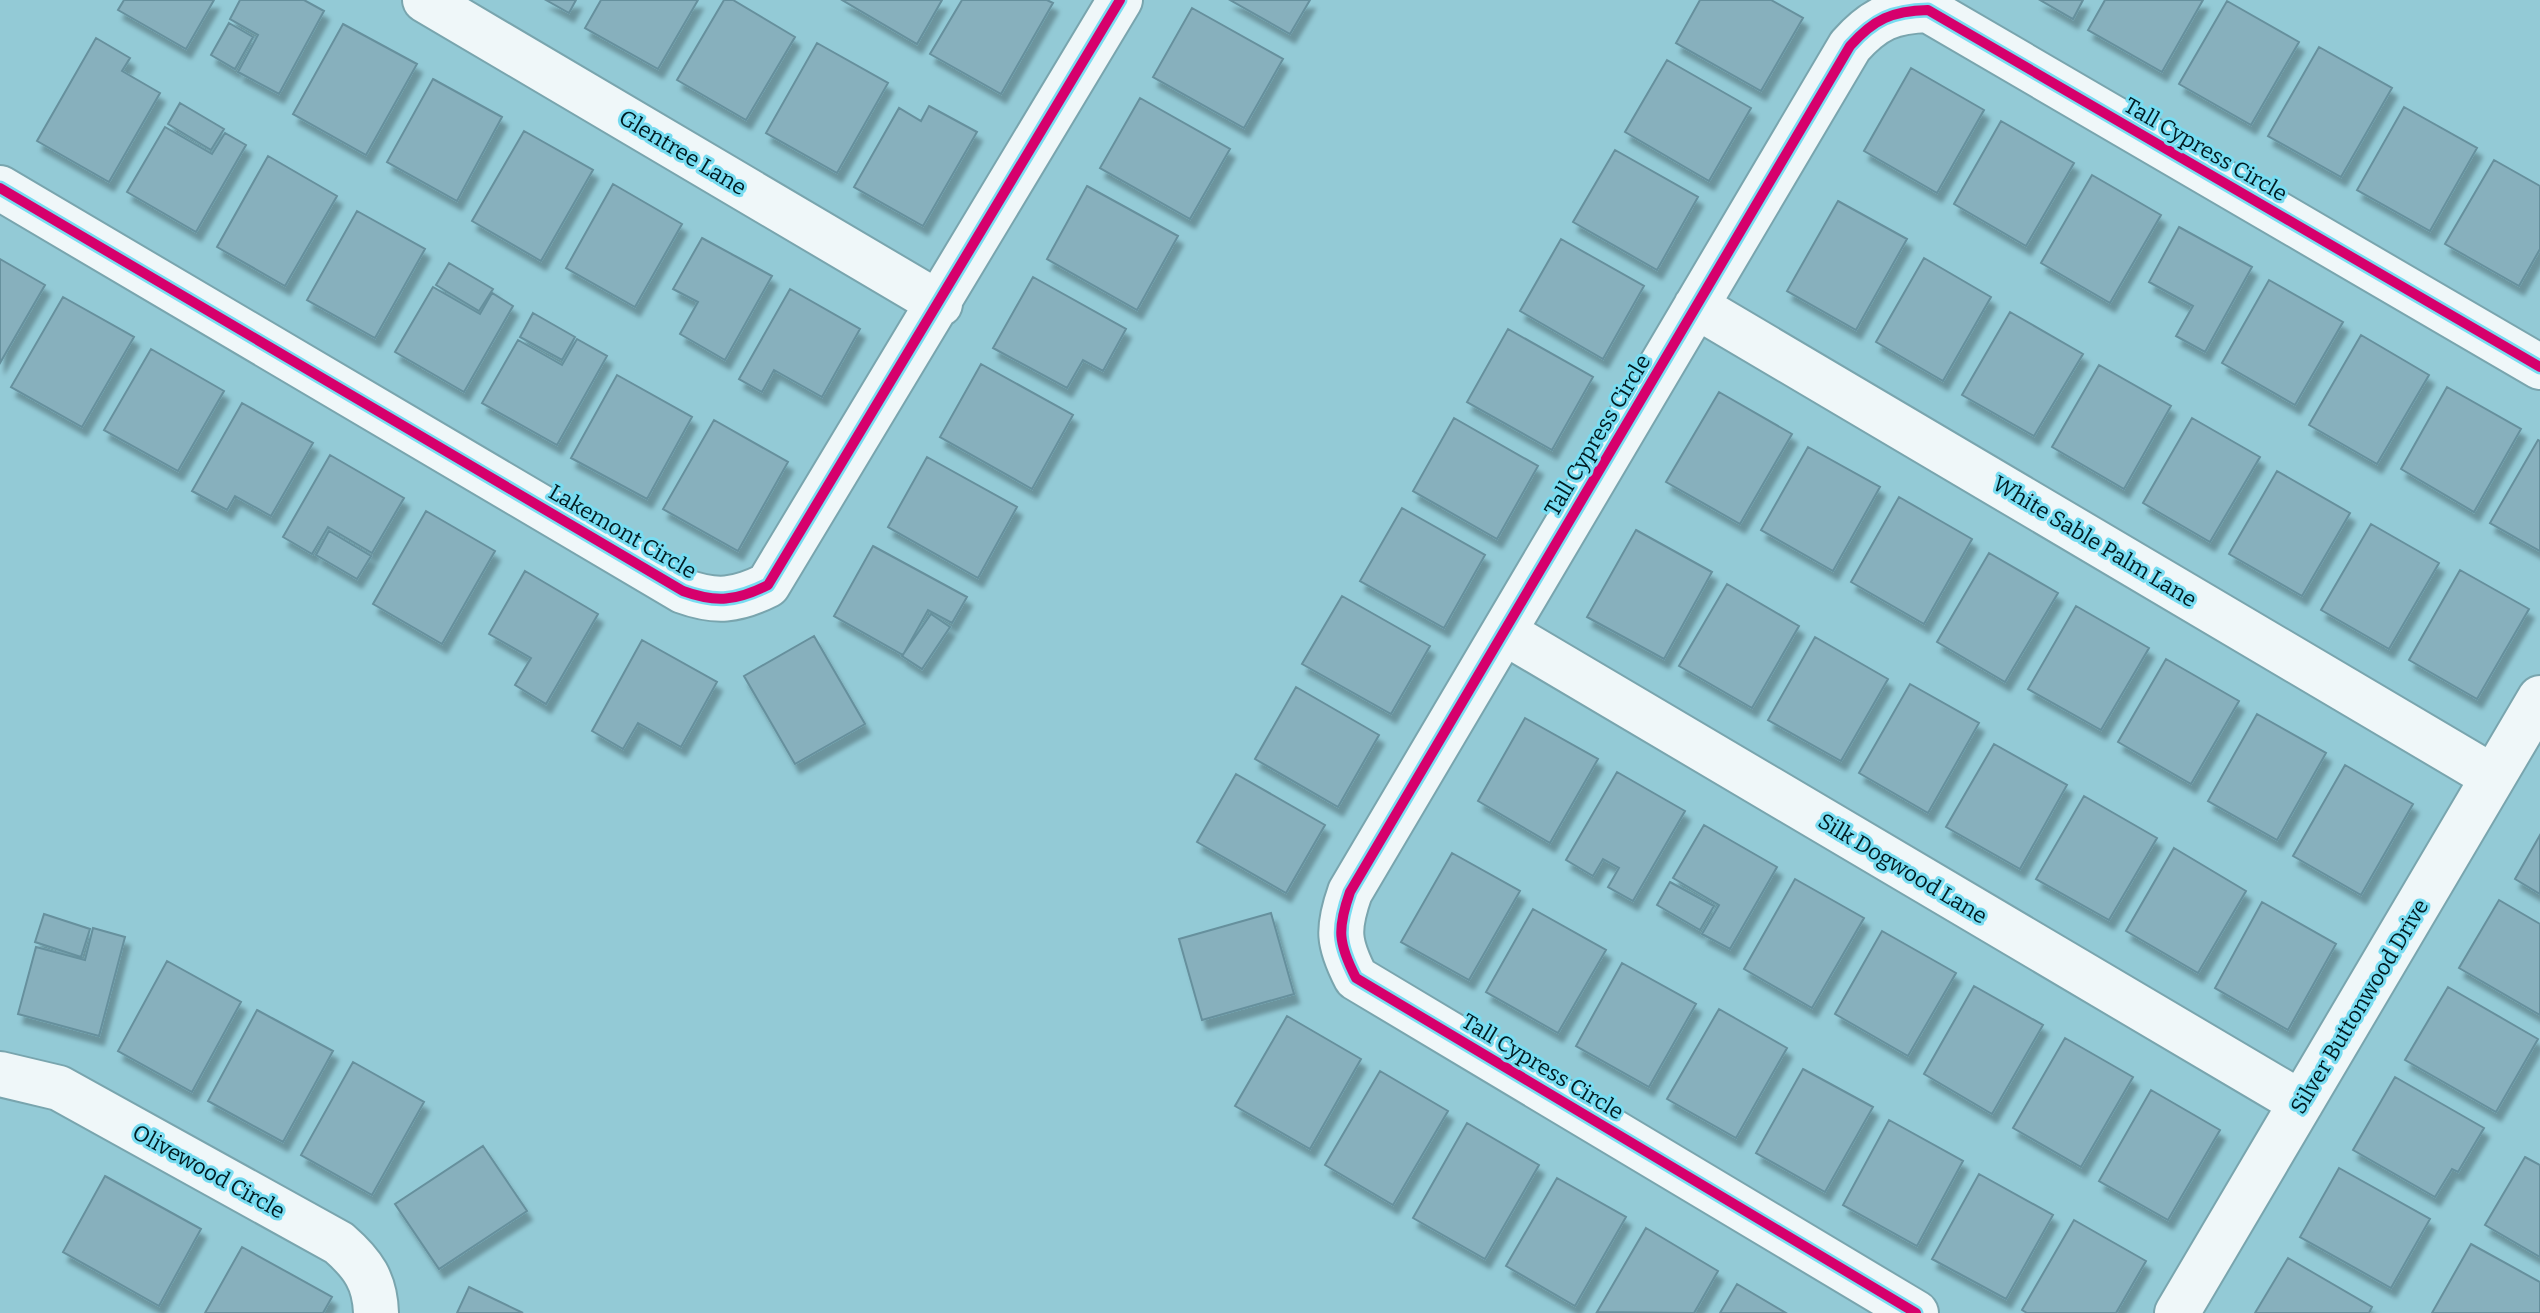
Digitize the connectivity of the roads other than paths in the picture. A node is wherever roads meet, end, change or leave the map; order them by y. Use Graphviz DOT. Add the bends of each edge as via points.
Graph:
graph roads {
  1 [pos="425,0"];
  2 [pos="1120,0"];
  3 [pos="0,188"];
  4 [pos="940,304"];
  5 [pos="1696,306"];
  6 [pos="2540,367"];
  7 [pos="1504,632"];
  8 [pos="2540,698"];
  9 [pos="2493,777"];
  10 [pos="0,1074"];
  11 [pos="2301,1103"];
  12 [pos="376,1313"];
  13 [pos="1916,1313"];
  14 [pos="2177,1313"];
  1 -- 4 [label="street, Glentree Lane"];
  2 -- 4 [label="street, Lakemont Circle"];
  3 -- 4 [label="street, Lakemont Circle" via="683,591 712,601 741,599 768,585"];
  5 -- 6 [label="street, Tall Cypress Circle" via="1850,46 1870,23 1898,10 1928,10"];
  5 -- 7 [label="street, Tall Cypress Circle"];
  5 -- 9 [label="street, White Sable Palm Lane"];
  7 -- 11 [label="street, Silk Dogwood Lane"];
  7 -- 13 [label="street, Tall Cypress Circle" via="1350,892 1340,921 1342,951 1356,978"];
  8 -- 9 [label="street, Silver Buttonwood Drive"];
  9 -- 11 [label="street, Silver Buttonwood Drive"];
  10 -- 12 [label="street, Olivewood Circle" via="59,1088 339,1243 362,1263 375,1290"];
  11 -- 14 [label="street, Silver Buttonwood Drive"];
}
